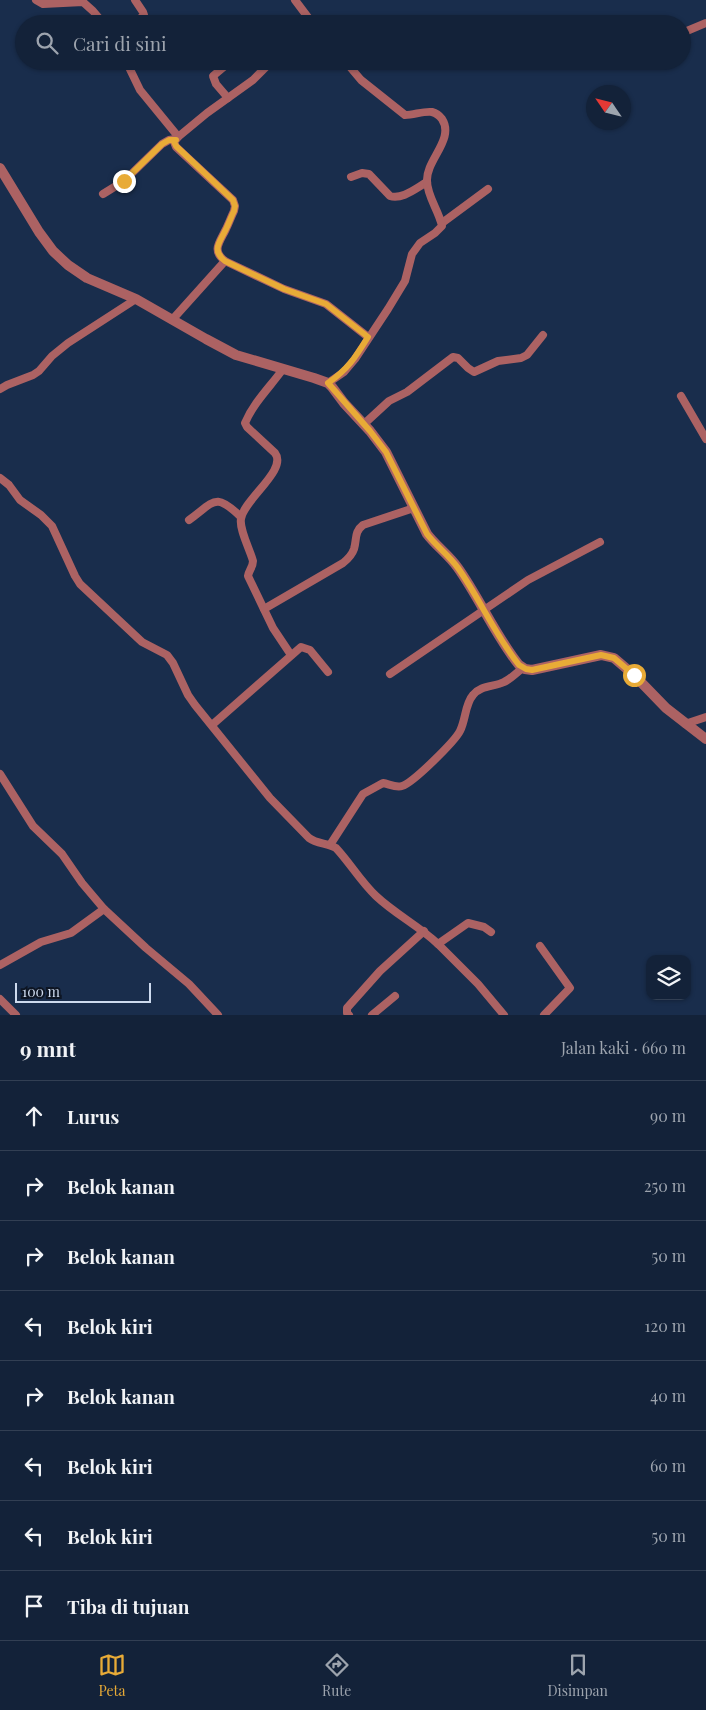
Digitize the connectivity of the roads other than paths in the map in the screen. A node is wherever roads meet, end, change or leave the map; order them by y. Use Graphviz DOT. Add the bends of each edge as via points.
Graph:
graph roads {
  1 [pos="36,0"];
  2 [pos="135,0"];
  3 [pos="295,0"];
  4 [pos="96,15"];
  5 [pos="144,15"];
  6 [pos="305,15"];
  7 [pos="706,23"];
  8 [pos="691,29"];
  9 [pos="130,70"];
  10 [pos="220,70"];
  11 [pos="263,70"];
  12 [pos="353,70"];
  13 [pos="228,98"];
  14 [pos="177,138"];
  15 [pos="0,168"];
  16 [pos="351,177"];
  17 [pos="427,182"];
  18 [pos="488,189"];
  19 [pos="103,194"];
  20 [pos="442,223"];
  21 [pos="225,261"];
  22 [pos="136,299"];
  23 [pos="172,320"];
  24 [pos="543,335"];
  25 [pos="368,337"];
  26 [pos="283,369"];
  27 [pos="328,383"];
  28 [pos="0,389"];
  29 [pos="680,396"];
  30 [pos="364,424"];
  31 [pos="706,440"];
  32 [pos="0,478"];
  33 [pos="414,508"];
  34 [pos="241,517"];
  35 [pos="189,520"];
  36 [pos="600,542"];
  37 [pos="264,610"];
  38 [pos="482,610"];
  39 [pos="291,655"];
  40 [pos="523,668"];
  41 [pos="328,672"];
  42 [pos="390,674"];
  43 [pos="706,717"];
  44 [pos="685,724"];
  45 [pos="212,725"];
  46 [pos="706,739"];
  47 [pos="0,774"];
  48 [pos="8,786"];
  49 [pos="0,791"];
  50 [pos="330,844"];
  51 [pos="104,909"];
  52 [pos="424,931"];
  53 [pos="491,932"];
  54 [pos="438,944"];
  55 [pos="540,946"];
  56 [pos="0,965"];
  57 [pos="395,996"];
  58 [pos="0,999"];
  59 [pos="16,1015"];
  60 [pos="218,1015"];
  61 [pos="349,1015"];
  62 [pos="372,1015"];
  63 [pos="504,1015"];
  64 [pos="544,1015"];
  1 -- 4 [label="street" via="42,4 83,2"];
  2 -- 5 [label="street"];
  3 -- 6 [label="street"];
  7 -- 8 [label="street"];
  9 -- 14 [label="street" via="140,90"];
  10 -- 13 [label="street" via="213,76"];
  11 -- 13 [label="street"];
  12 -- 17 [label="street" via="405,115 432,112 440,116 445,126 444,136"];
  13 -- 14 [label="street" via="206,112"];
  14 -- 19 [label="street" via="162,144 124,181"];
  14 -- 21 [label="street" via="176,146 233,200 234,211 217,250"];
  15 -- 22 [label="street" via="39,232 68,265 101,285"];
  16 -- 17 [label="street" via="362,172 369,174 394,198"];
  17 -- 20 [label="street"];
  18 -- 20 [label="street"];
  20 -- 25 [label="street" via="440,229 412,254 406,281"];
  21 -- 23 [label="street"];
  21 -- 25 [label="street" via="284,289 326,304"];
  22 -- 23 [label="street"];
  22 -- 28 [label="street" via="68,343 33,375"];
  23 -- 26 [label="street" via="236,355"];
  24 -- 30 [label="street" via="527,355 498,360 474,372 453,357 389,402"];
  25 -- 27 [label="street" via="344,372"];
  26 -- 27 [label="street"];
  26 -- 34 [label="street" via="259,398 245,423 275,453 278,463 247,503"];
  27 -- 30 [label="street"];
  29 -- 31 [label="street"];
  30 -- 33 [label="street" via="386,452"];
  32 -- 45 [label="street" via="20,500 52,526 80,584 142,642 167,655 174,663 188,695"];
  33 -- 37 [label="street" via="363,525 357,532 354,550 343,563"];
  33 -- 38 [label="street" via="427,534 458,568"];
  34 -- 35 [label="street" via="222,501 215,502"];
  34 -- 37 [label="street" via="240,524 253,560 248,576"];
  36 -- 38 [label="street" via="528,580"];
  37 -- 39 [label="street"];
  38 -- 40 [label="street"];
  38 -- 42 [label="street"];
  39 -- 41 [label="street" via="301,647 306,648"];
  39 -- 45 [label="street"];
  40 -- 44 [label="street" via="532,670 601,655 614,658"];
  40 -- 50 [label="street" via="505,682 474,693 459,733 404,786 383,783 362,794"];
  43 -- 44 [label="street"];
  44 -- 46 [label="street"];
  45 -- 50 [label="street" via="270,798 309,838"];
  47 -- 48 [label="street"];
  48 -- 49 [label="street"];
  48 -- 51 [label="street" via="33,826 62,854"];
  50 -- 52 [label="street" via="375,895"];
  51 -- 56 [label="street" via="71,933 41,942"];
  51 -- 60 [label="street" via="189,984"];
  52 -- 54 [label="street"];
  52 -- 61 [label="street" via="380,971 347,1008"];
  53 -- 54 [label="street" via="468,923"];
  54 -- 63 [label="street"];
  55 -- 64 [label="street" via="570,988"];
  57 -- 62 [label="street"];
  58 -- 59 [label="street"];
}
